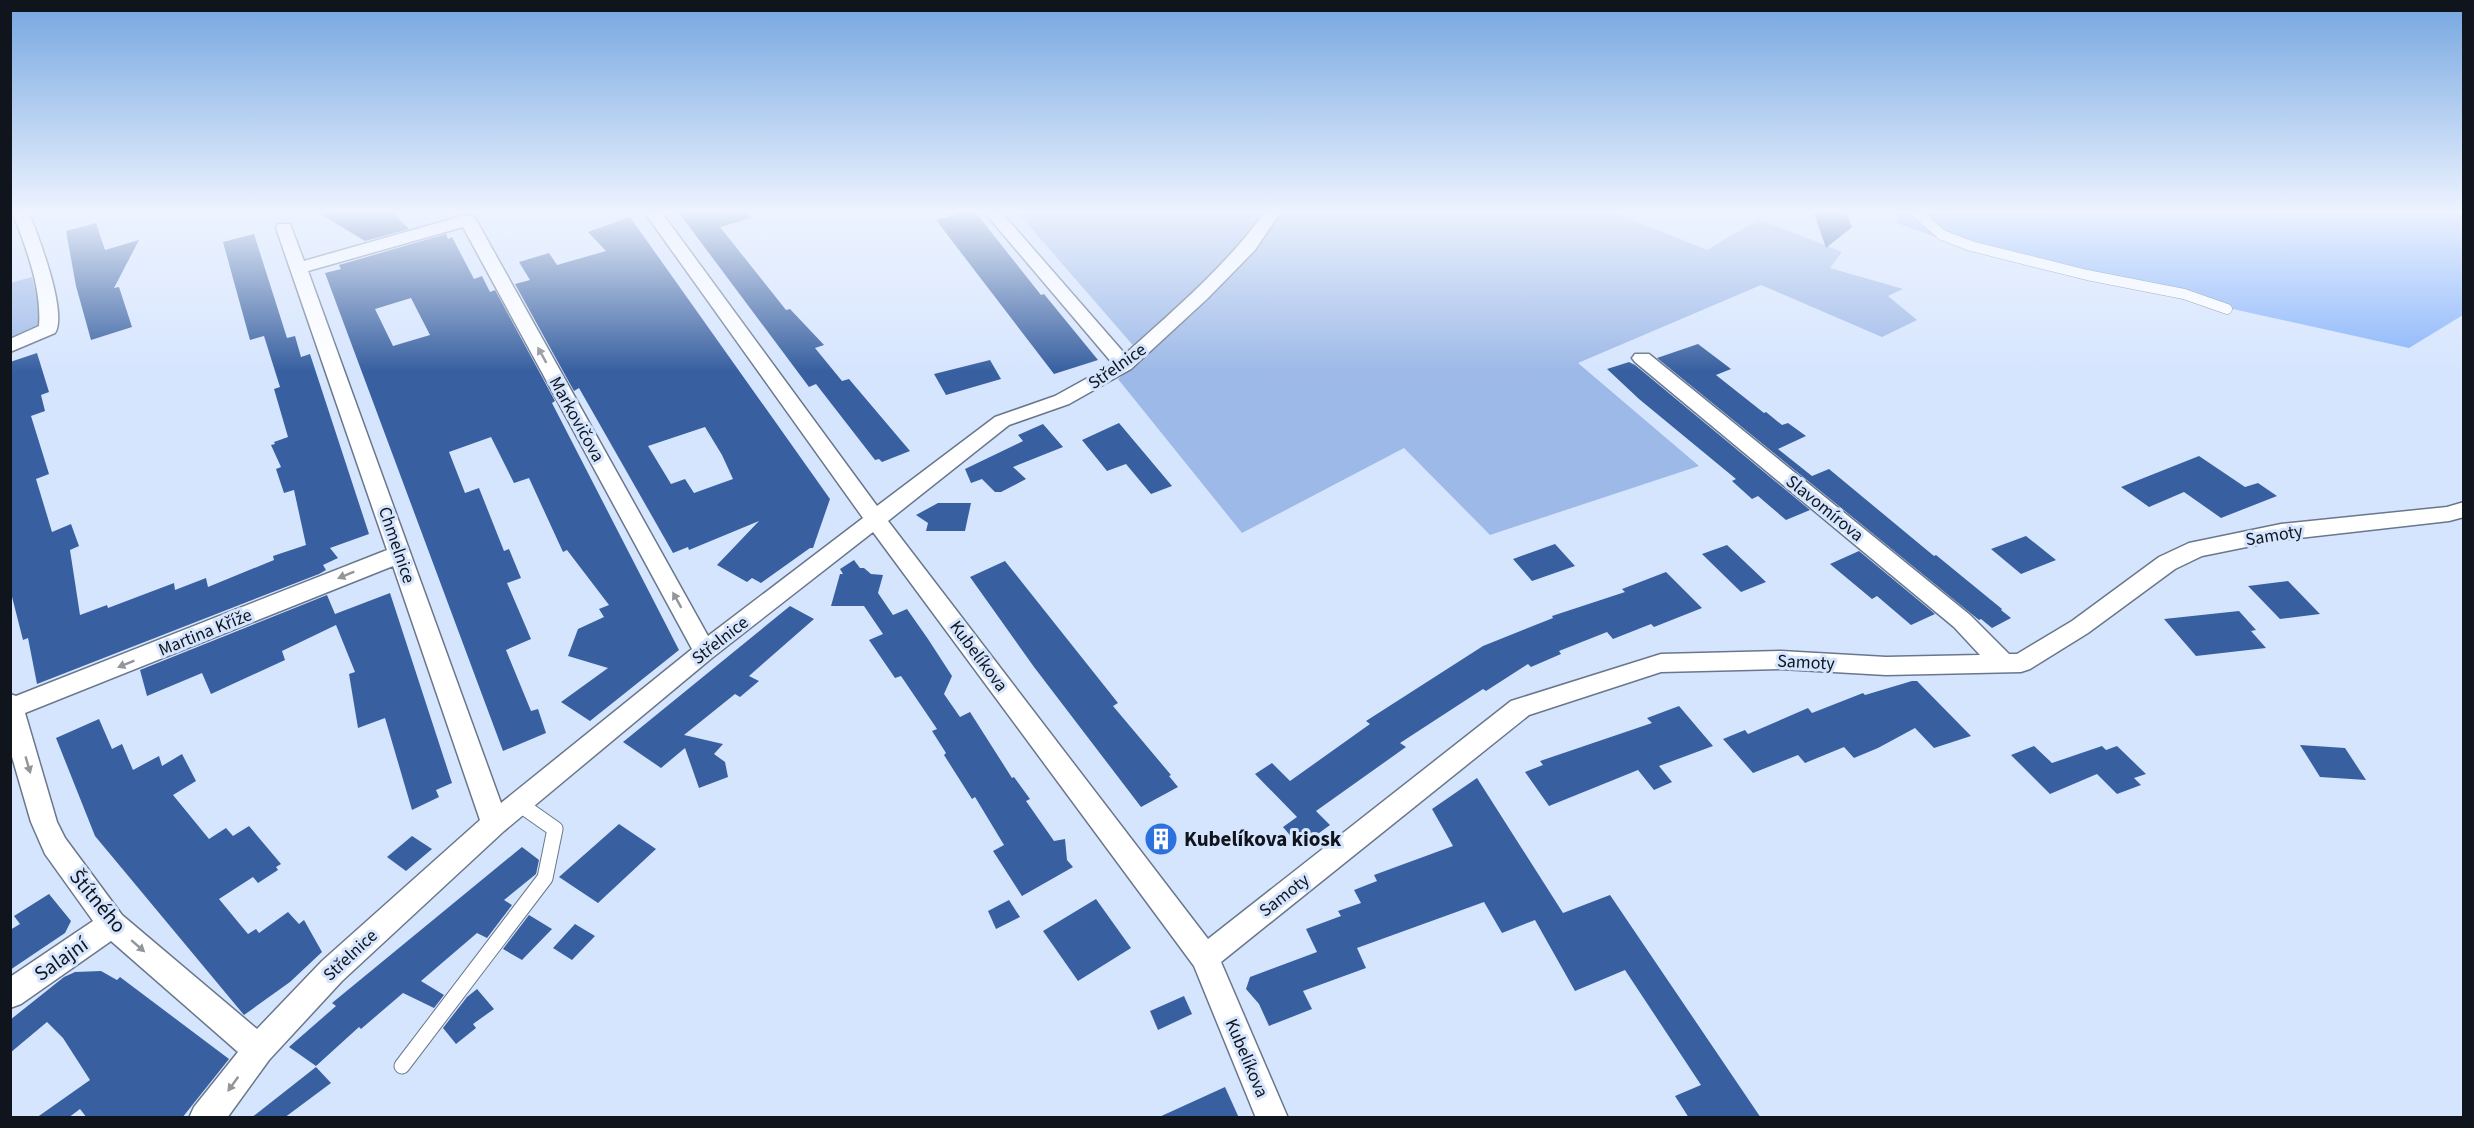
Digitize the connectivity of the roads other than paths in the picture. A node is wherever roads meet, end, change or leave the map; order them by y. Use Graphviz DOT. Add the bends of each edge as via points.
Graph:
graph roads {
  1 [pos="39,266"];
  2 [pos="305,266"];
  3 [pos="493,266"];
  4 [pos="691,266"];
  5 [pos="1038,266"];
  6 [pos="1230,266"];
  7 [pos="2049,266"];
  8 [pos="298,268"];
  9 [pos="2227,309"];
  10 [pos="10,346"];
  11 [pos="1642,358"];
  12 [pos="1124,365"];
  13 [pos="2463,509"];
  14 [pos="875,519"];
  15 [pos="400,554"];
  16 [pos="705,651"];
  17 [pos="2004,664"];
  18 [pos="11,707"];
  19 [pos="519,803"];
  20 [pos="495,823"];
  21 [pos="112,924"];
  22 [pos="1205,958"];
  23 [pos="10,994"];
  24 [pos="258,1050"];
  25 [pos="402,1066"];
  26 [pos="205,1118"];
  27 [pos="1272,1118"];
  1 -- 10 [label="street" via="50,317 48,329"];
  2 -- 8 [label="street"];
  16 -- 3 [label="street, Markovičova, one-way"];
  4 -- 14 [label="street, Kubelíkova"];
  5 -- 12 [label="street"];
  6 -- 12 [label="street, Střelnice"];
  7 -- 9 [label="lane" via="2184,294"];
  8 -- 15 [label="street, Chmelnice"];
  11 -- 17 [label="street, Slavomírova" via="1962,621"];
  12 -- 14 [label="street, Střelnice" via="1062,400 1002,421"];
  13 -- 17 [label="street, Samoty" via="2449,514 2281,532 2197,549 2167,563 2080,627 2021,663"];
  14 -- 16 [label="street, Střelnice"];
  14 -- 22 [label="street, Kubelíkova"];
  15 -- 18 [label="street, Martina Kříže, one-way"];
  15 -- 20 [label="street, Chmelnice"];
  16 -- 19 [label="street, Střelnice"];
  17 -- 22 [label="street, Samoty" via="1886,666 1781,660 1661,663 1520,708"];
  18 -- 21 [label="street, Štítného, one-way" via="44,822 55,846"];
  19 -- 20 [label="street, Střelnice"];
  19 -- 25 [label="lane" via="555,829 545,878"];
  20 -- 24 [label="street, Střelnice" via="332,971"];
  21 -- 23 [label="street, Salajní"];
  21 -- 24 [label="street, Štítného, one-way"];
  22 -- 27 [label="street, Kubelíkova"];
  24 -- 26 [label="street, Střelnice, one-way"];
}
